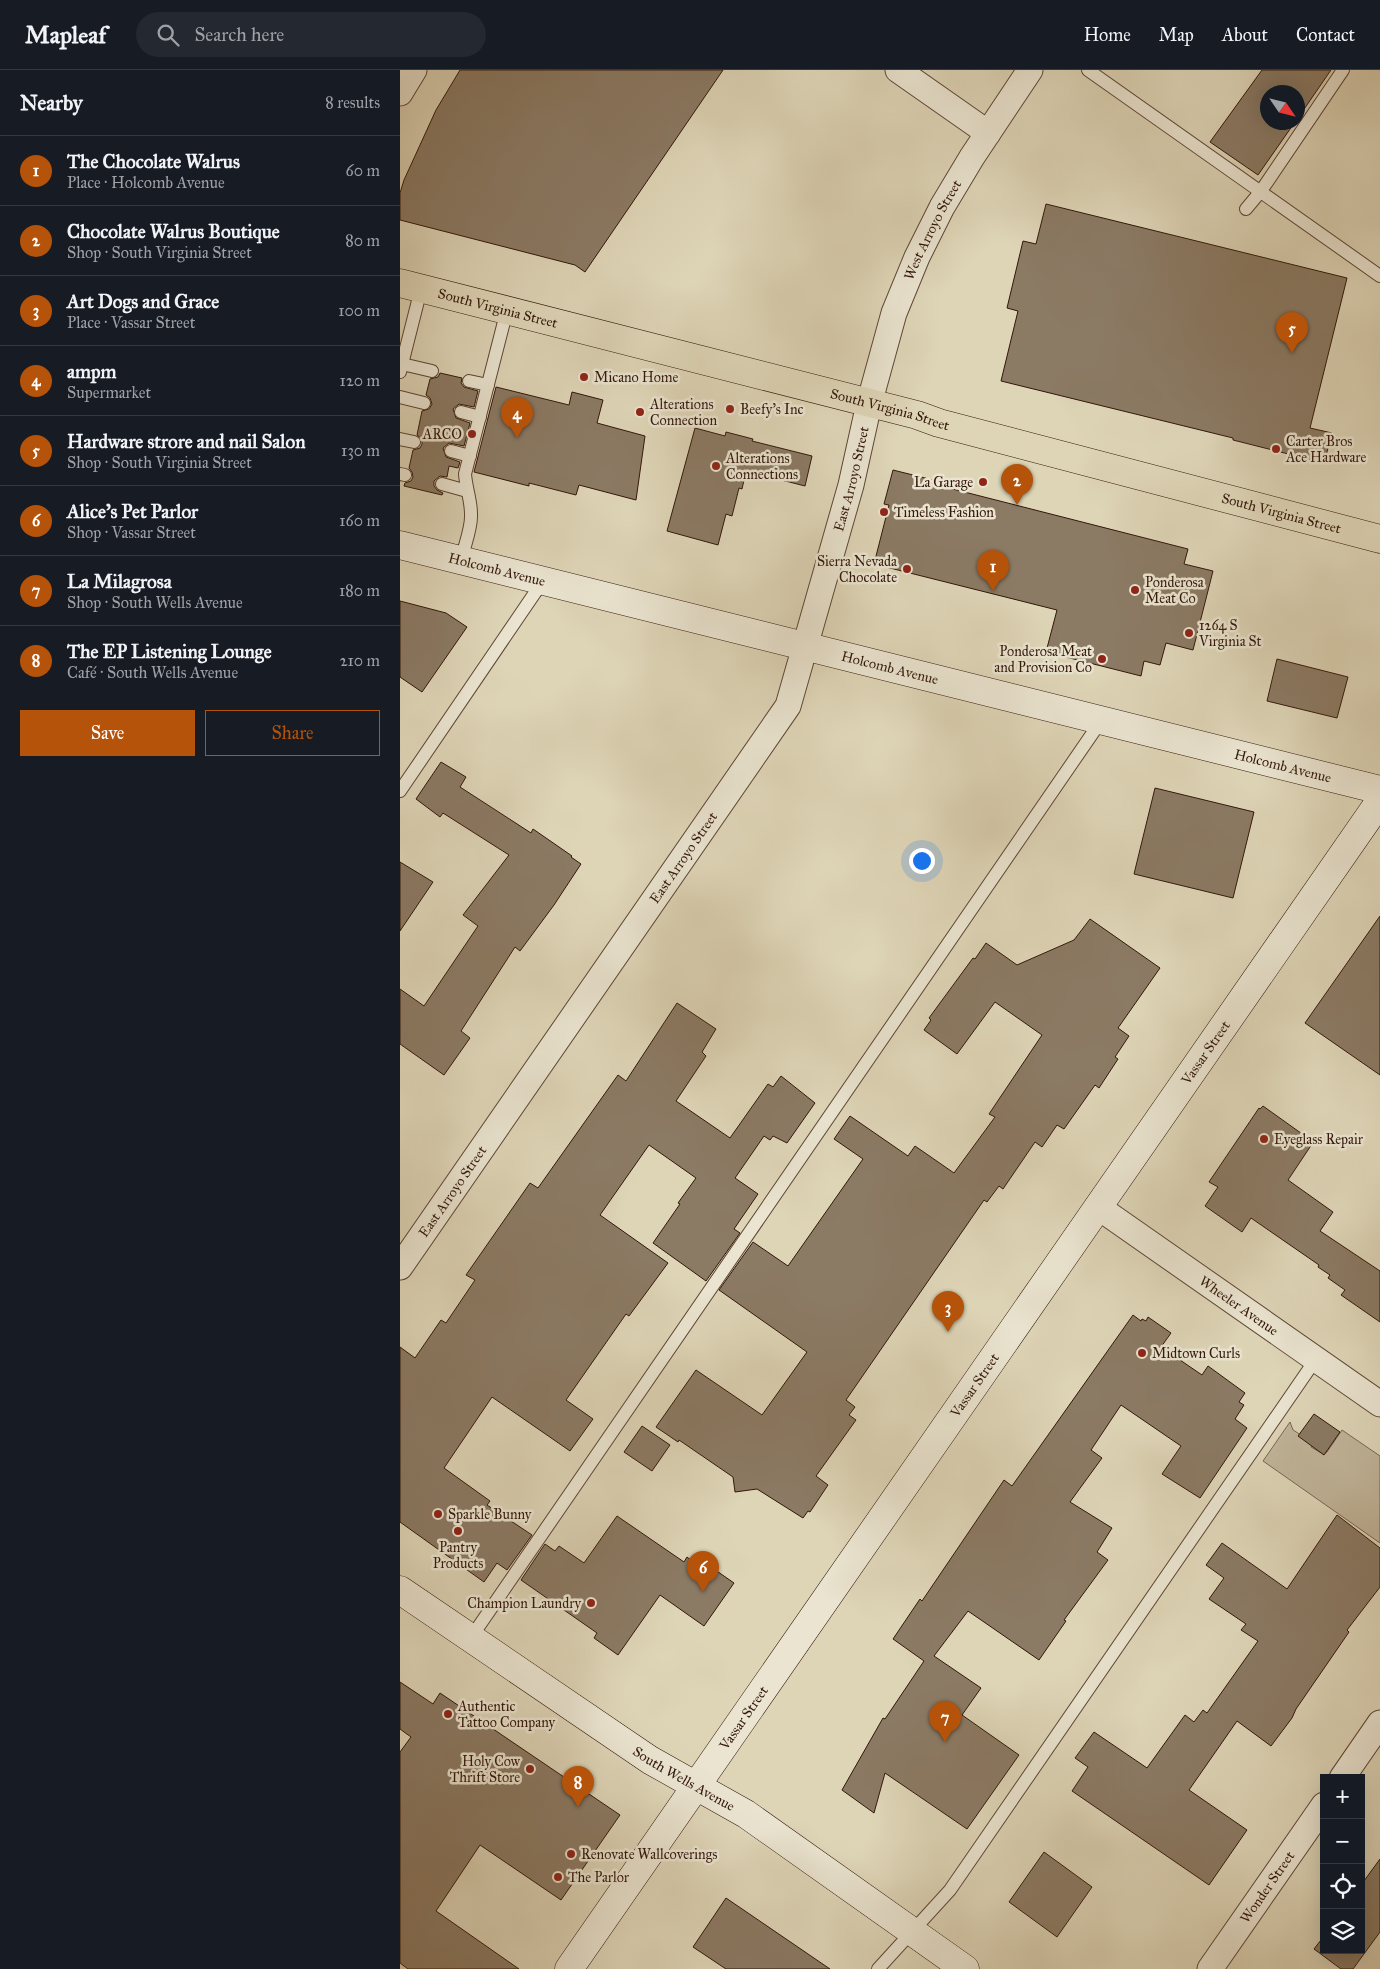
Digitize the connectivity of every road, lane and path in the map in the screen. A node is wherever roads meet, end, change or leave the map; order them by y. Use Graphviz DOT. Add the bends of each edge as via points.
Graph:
graph roads {
  1 [pos="414,70"];
  2 [pos="898,70"];
  3 [pos="1030,70"];
  4 [pos="1088,70"];
  5 [pos="1343,70"];
  6 [pos="400,93"];
  7 [pos="988,133"];
  8 [pos="1261,191"];
  9 [pos="1246,209"];
  10 [pos="1380,276"];
  11 [pos="411,286"];
  12 [pos="506,310"];
  13 [pos="401,368"];
  14 [pos="432,372"];
  15 [pos="469,381"];
  16 [pos="488,385"];
  17 [pos="400,397"];
  18 [pos="424,403"];
  19 [pos="869,404"];
  20 [pos="461,412"];
  21 [pos="480,417"];
  22 [pos="400,439"];
  23 [pos="414,442"];
  24 [pos="451,451"];
  25 [pos="470,456"];
  26 [pos="442,484"];
  27 [pos="467,491"];
  28 [pos="1380,540"];
  29 [pos="400,546"];
  30 [pos="461,561"];
  31 [pos="543,581"];
  32 [pos="806,646"];
  33 [pos="1101,720"];
  34 [pos="1380,790"];
  35 [pos="400,791"];
  36 [pos="1380,801"];
  37 [pos="1098,1207"];
  38 [pos="400,1267"];
  39 [pos="1316,1359"];
  40 [pos="1380,1404"];
  41 [pos="400,1590"];
  42 [pos="470,1639"];
  43 [pos="1380,1723"];
  44 [pos="1345,1774"];
  45 [pos="697,1786"];
  46 [pos="1320,1811"];
  47 [pos="912,1931"];
  48 [pos="569,1969"];
  49 [pos="878,1969"];
  50 [pos="965,1969"];
  51 [pos="1210,1969"];
  1 -- 6 [label="street"];
  2 -- 7 [label="street"];
  3 -- 7 [label="street, West Arroyo Street"];
  4 -- 8 [label="lane"];
  5 -- 8 [label="lane"];
  7 -- 19 [label="street, West Arroyo Street" via="942,207 917,258 894,313"];
  8 -- 9 [label="lane"];
  8 -- 10 [label="lane"];
  11 -- 12 [label="main road, South Virginia Street"];
  11 -- 13 [label="lane"];
  12 -- 16 [label="lane"];
  12 -- 19 [label="main road, South Virginia Street"];
  13 -- 14 [label="lane"];
  15 -- 16 [label="lane"];
  16 -- 21 [label="lane"];
  17 -- 18 [label="lane"];
  19 -- 28 [label="main road, South Virginia Street"];
  19 -- 32 [label="street, East Arroyo Street" via="855,470"];
  20 -- 21 [label="lane"];
  21 -- 25 [label="lane"];
  22 -- 23 [label="lane"];
  24 -- 25 [label="lane"];
  25 -- 27 [label="lane" via="465,474"];
  26 -- 27 [label="lane"];
  27 -- 30 [label="lane" via="471,517"];
  29 -- 30 [label="street, Holcomb Avenue"];
  30 -- 31 [label="street, Holcomb Avenue"];
  31 -- 32 [label="street, Holcomb Avenue"];
  31 -- 35 [label="lane"];
  32 -- 33 [label="street, Holcomb Avenue"];
  32 -- 38 [label="street, East Arroyo Street" via="788,706"];
  33 -- 34 [label="street, Holcomb Avenue"];
  33 -- 42 [label="lane"];
  36 -- 37 [label="street, Vassar Street"];
  37 -- 39 [label="street, Wheeler Avenue"];
  37 -- 45 [label="street, Vassar Street"];
  39 -- 40 [label="street, Wheeler Avenue"];
  39 -- 47 [label="lane" via="950,1890"];
  41 -- 42 [label="street, South Wells Avenue"];
  42 -- 45 [label="street, South Wells Avenue" via="650,1760"];
  43 -- 44 [label="street"];
  45 -- 47 [label="street, South Wells Avenue" via="746,1814"];
  45 -- 48 [label="street, Vassar Street"];
  46 -- 51 [label="street, Wonder Street"];
  47 -- 49 [label="lane"];
  47 -- 50 [label="street, South Wells Avenue"];
}
